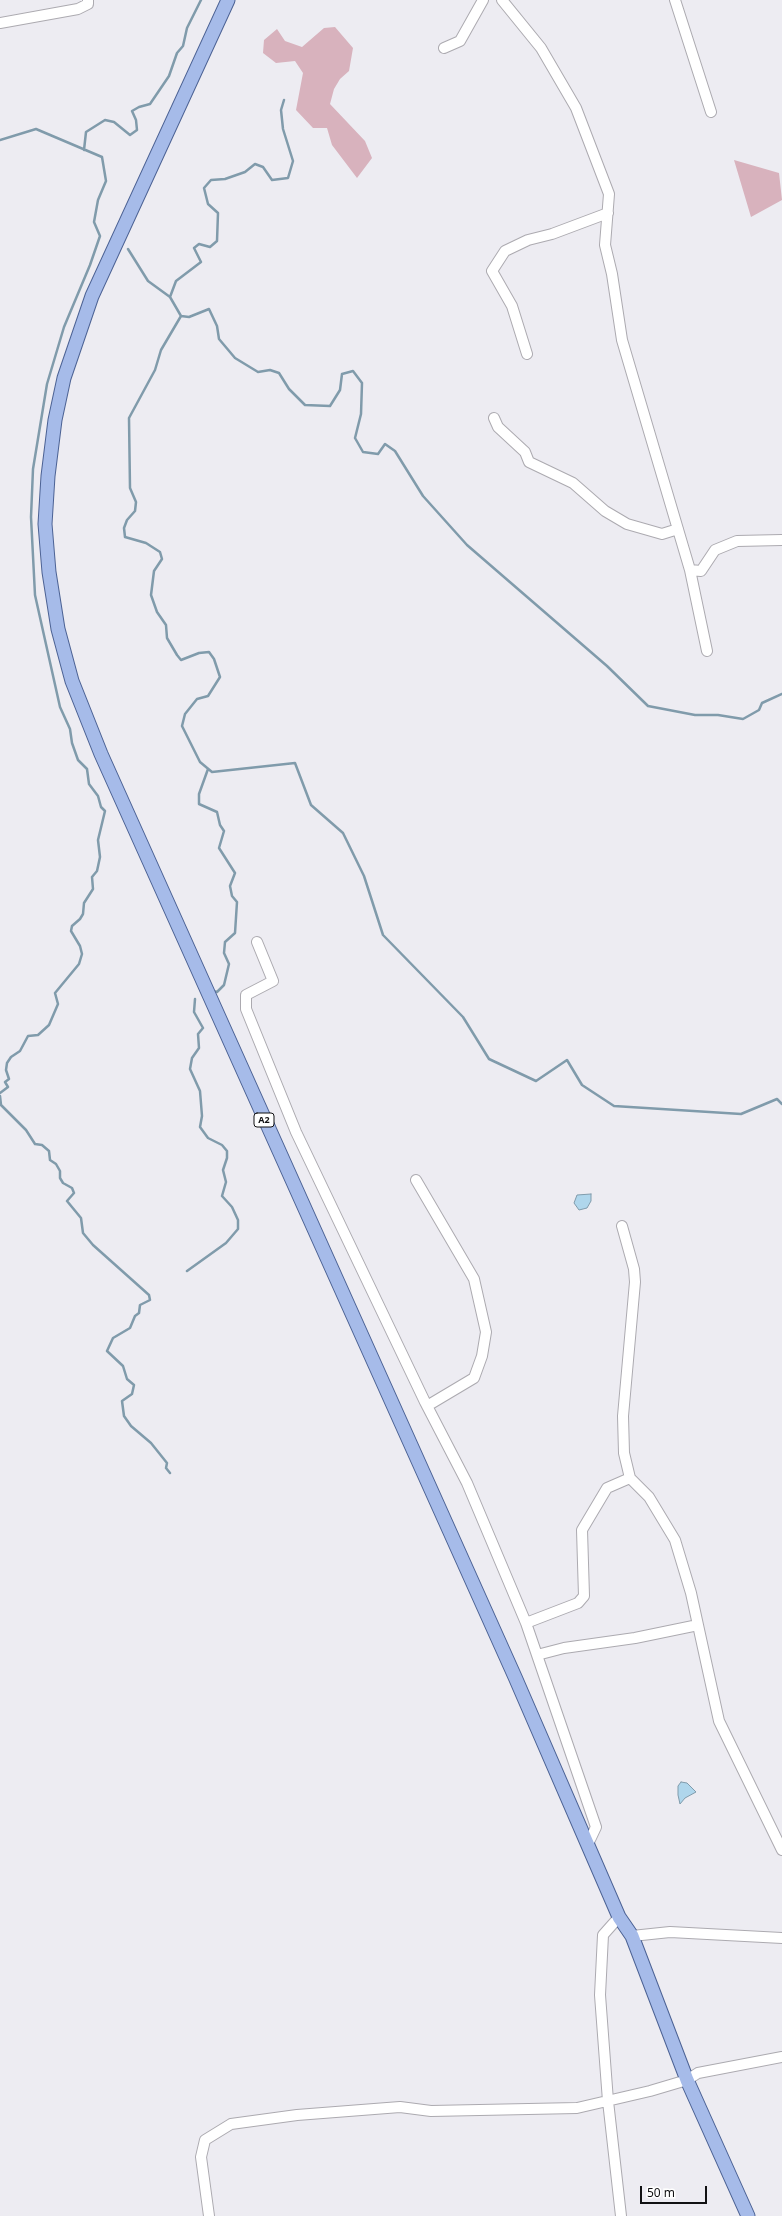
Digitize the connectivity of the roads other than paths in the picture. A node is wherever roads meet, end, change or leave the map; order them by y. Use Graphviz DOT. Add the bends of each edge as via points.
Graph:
graph roads {
  1 [pos="88,0"];
  2 [pos="228,0"];
  3 [pos="483,0"];
  4 [pos="502,0"];
  5 [pos="674,0"];
  6 [pos="0,23"];
  7 [pos="444,48"];
  8 [pos="711,112"];
  9 [pos="608,213"];
  10 [pos="527,354"];
  11 [pos="494,418"];
  12 [pos="678,529"];
  13 [pos="782,540"];
  14 [pos="690,570"];
  15 [pos="707,651"];
  16 [pos="258,942"];
  17 [pos="416,1180"];
  18 [pos="622,1226"];
  19 [pos="427,1406"];
  20 [pos="630,1478"];
  21 [pos="526,1623"];
  22 [pos="698,1625"];
  23 [pos="537,1655"];
  24 [pos="588,1844"];
  25 [pos="782,1850"];
  26 [pos="619,1917"];
  27 [pos="632,1936"];
  28 [pos="782,1938"];
  29 [pos="782,2057"];
  30 [pos="687,2080"];
  31 [pos="608,2101"];
  32 [pos="209,2216"];
  33 [pos="621,2216"];
  34 [pos="748,2216"];
  1 -- 6 [label="street" via="88,4 78,9"];
  2 -- 24 [label="main road, A2" via="92,296 64,378 53,436 45,524 58,629 72,681 100,754"];
  3 -- 7 [label="street" via="460,41"];
  4 -- 9 [label="street" via="541,48 576,108 609,194"];
  5 -- 8 [label="street"];
  9 -- 10 [label="street" via="528,240 505,251 492,271 512,306"];
  9 -- 12 [label="street" via="605,245 622,340"];
  11 -- 12 [label="street" via="498,427 526,452 529,462 573,483 605,511 627,524 662,534"];
  12 -- 14 [label="street"];
  13 -- 14 [label="street" via="737,541 714,550 701,571"];
  14 -- 15 [label="street"];
  16 -- 19 [label="street" via="273,981 246,995 246,1009 296,1132"];
  17 -- 19 [label="street" via="474,1280 486,1332 482,1356 474,1378"];
  18 -- 20 [label="street" via="636,1282 623,1416 624,1453"];
  19 -- 21 [label="street" via="467,1483"];
  20 -- 21 [label="street" via="607,1488 582,1530 584,1596 578,1603"];
  20 -- 22 [label="street" via="649,1497 675,1540"];
  21 -- 23 [label="street"];
  22 -- 23 [label="street"];
  22 -- 25 [label="street" via="719,1721"];
  23 -- 24 [label="street" via="596,1827"];
  24 -- 26 [label="main road, A2"];
  26 -- 27 [label="main road, A2"];
  26 -- 31 [label="street" via="603,1935 600,1995"];
  27 -- 28 [label="street" via="670,1932"];
  27 -- 30 [label="main road, A2"];
  29 -- 30 [label="street" via="698,2074"];
  30 -- 31 [label="street"];
  30 -- 34 [label="main road, A2"];
  31 -- 32 [label="street" via="577,2108 431,2111 400,2107 297,2115 231,2124 205,2140 201,2157"];
  31 -- 33 [label="street"];
}
